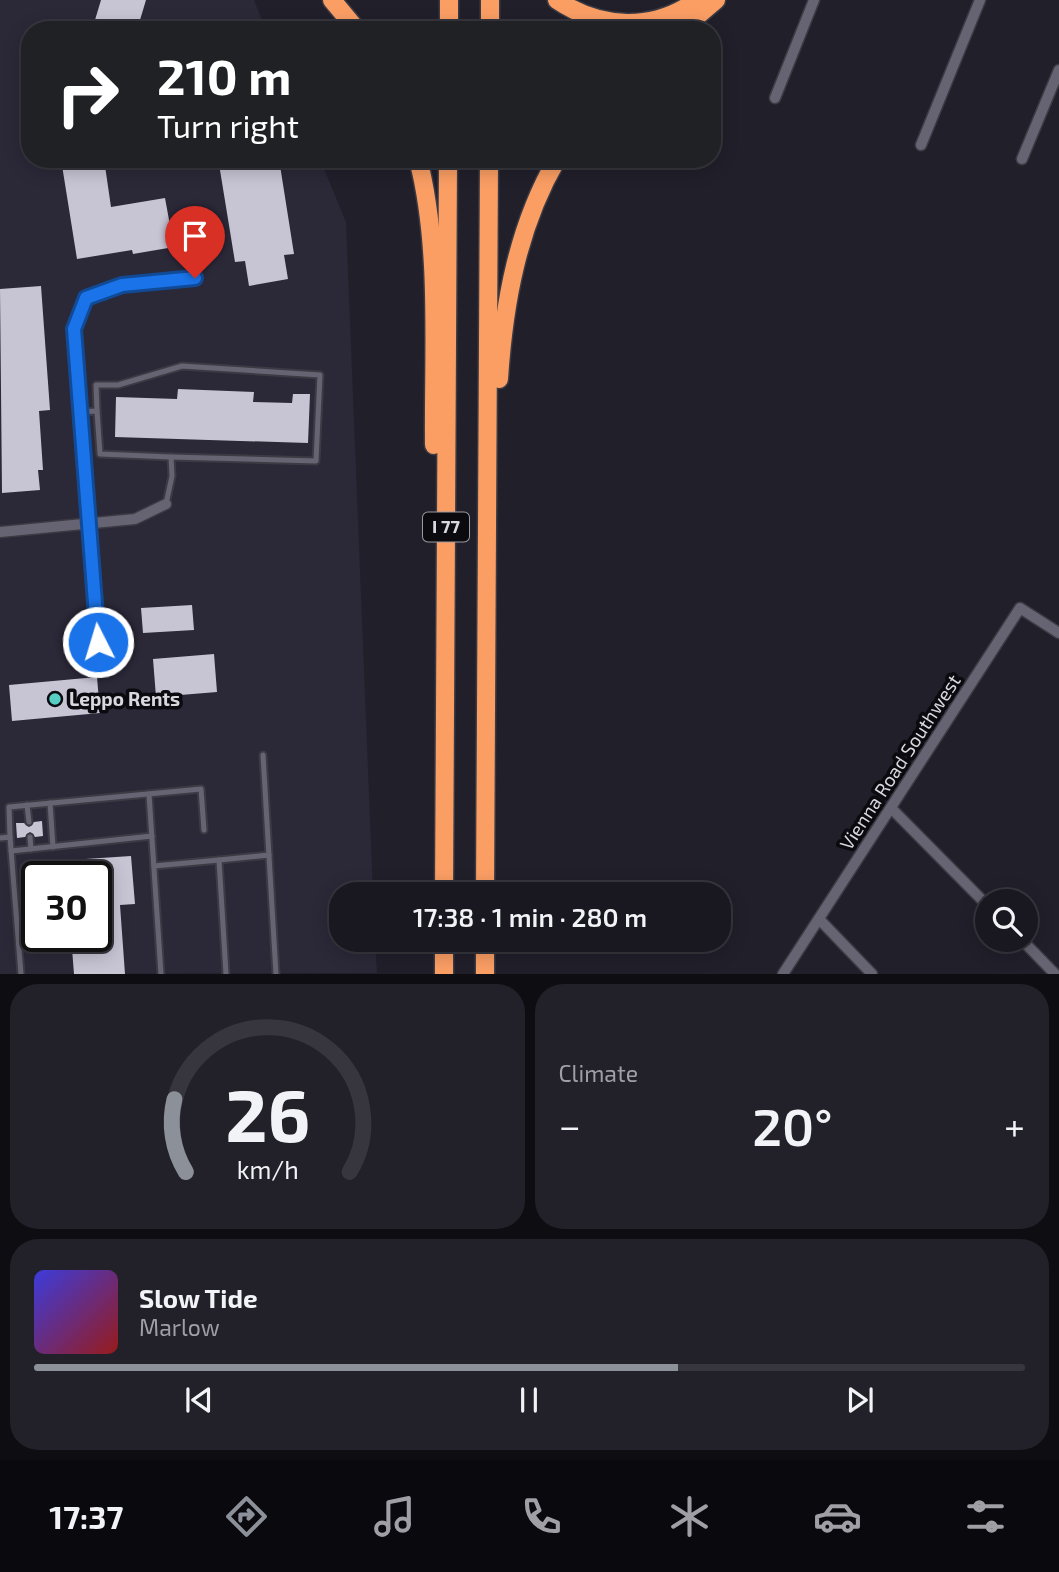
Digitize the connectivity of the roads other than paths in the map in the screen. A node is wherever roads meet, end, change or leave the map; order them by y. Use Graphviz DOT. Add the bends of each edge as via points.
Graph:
graph roads {
  1 [pos="332,0"];
  2 [pos="449,0"];
  3 [pos="490,0"];
  4 [pos="557,0"];
  5 [pos="697,0"];
  6 [pos="716,0"];
  7 [pos="814,0"];
  8 [pos="980,0"];
  9 [pos="350,21"];
  10 [pos="449,21"];
  11 [pos="490,21"];
  12 [pos="603,21"];
  13 [pos="644,21"];
  14 [pos="692,21"];
  15 [pos="1059,70"];
  16 [pos="775,97"];
  17 [pos="921,145"];
  18 [pos="1022,159"];
  19 [pos="420,168"];
  20 [pos="448,168"];
  21 [pos="489,168"];
  22 [pos="552,168"];
  23 [pos="195,278"];
  24 [pos="86,298"];
  25 [pos="97,411"];
  26 [pos="80,412"];
  27 [pos="171,457"];
  28 [pos="166,503"];
  29 [pos="88,524"];
  30 [pos="0,532"];
  31 [pos="1059,633"];
  32 [pos="98,642"];
  33 [pos="486,672"];
  34 [pos="445,750"];
  35 [pos="263,755"];
  36 [pos="149,794"];
  37 [pos="50,803"];
  38 [pos="27,805"];
  39 [pos="891,808"];
  40 [pos="29,822"];
  41 [pos="204,830"];
  42 [pos="152,836"];
  43 [pos="10,837"];
  44 [pos="30,837"];
  45 [pos="0,838"];
  46 [pos="53,847"];
  47 [pos="31,849"];
  48 [pos="11,851"];
  49 [pos="269,855"];
  50 [pos="219,860"];
  51 [pos="154,866"];
  52 [pos="444,882"];
  53 [pos="485,882"];
  54 [pos="975,893"];
  55 [pos="819,919"];
  56 [pos="444,952"];
  57 [pos="485,952"];
  58 [pos="1034,952"];
  59 [pos="21,974"];
  60 [pos="160,974"];
  61 [pos="226,974"];
  62 [pos="276,974"];
  63 [pos="444,974"];
  64 [pos="485,974"];
  65 [pos="783,974"];
  66 [pos="872,974"];
  67 [pos="1055,974"];
  1 -- 9 [label="highway"];
  2 -- 10 [label="highway"];
  3 -- 11 [label="highway"];
  4 -- 12 [label="highway"];
  5 -- 13 [label="highway" via="663,18"];
  6 -- 14 [label="highway"];
  7 -- 16 [label="street"];
  8 -- 17 [label="street"];
  15 -- 18 [label="street"];
  19 -- 34 [label="highway" via="432,275 436,639"];
  20 -- 34 [label="highway, I 77"];
  21 -- 33 [label="highway, I 77"];
  22 -- 33 [label="highway" via="524,232 502,338 495,624"];
  23 -- 24 [label="lane" via="122,285"];
  24 -- 26 [label="street" via="74,329"];
  25 -- 26 [label="lane"];
  25 -- 27 [label="lane" via="100,454"];
  25 -- 27 [label="lane" via="96,385 118,385 182,366 320,375 316,461"];
  26 -- 29 [label="street"];
  27 -- 28 [label="lane"];
  28 -- 29 [label="street" via="135,519"];
  29 -- 30 [label="street"];
  29 -- 32 [label="street"];
  31 -- 39 [label="street, Vienna Road Southwest" via="1020,608"];
  33 -- 53 [label="highway, I 77"];
  34 -- 52 [label="highway, I 77"];
  35 -- 49 [label="lane"];
  36 -- 37 [label="lane"];
  36 -- 41 [label="lane" via="201,789"];
  36 -- 42 [label="lane"];
  37 -- 38 [label="lane"];
  37 -- 46 [label="lane"];
  38 -- 40 [label="lane"];
  38 -- 43 [label="lane" via="9,807"];
  39 -- 54 [label="street"];
  39 -- 55 [label="street, Vienna Road Southwest"];
  42 -- 46 [label="lane"];
  42 -- 51 [label="lane"];
  43 -- 45 [label="lane"];
  43 -- 48 [label="lane"];
  44 -- 47 [label="lane"];
  46 -- 47 [label="lane"];
  47 -- 48 [label="lane"];
  48 -- 59 [label="lane"];
  49 -- 50 [label="lane"];
  49 -- 62 [label="lane"];
  50 -- 51 [label="lane"];
  50 -- 61 [label="lane"];
  51 -- 60 [label="lane"];
  55 -- 65 [label="street, Vienna Road Southwest"];
  55 -- 66 [label="street"];
  56 -- 63 [label="highway"];
  57 -- 64 [label="highway"];
  58 -- 67 [label="street"];
}
